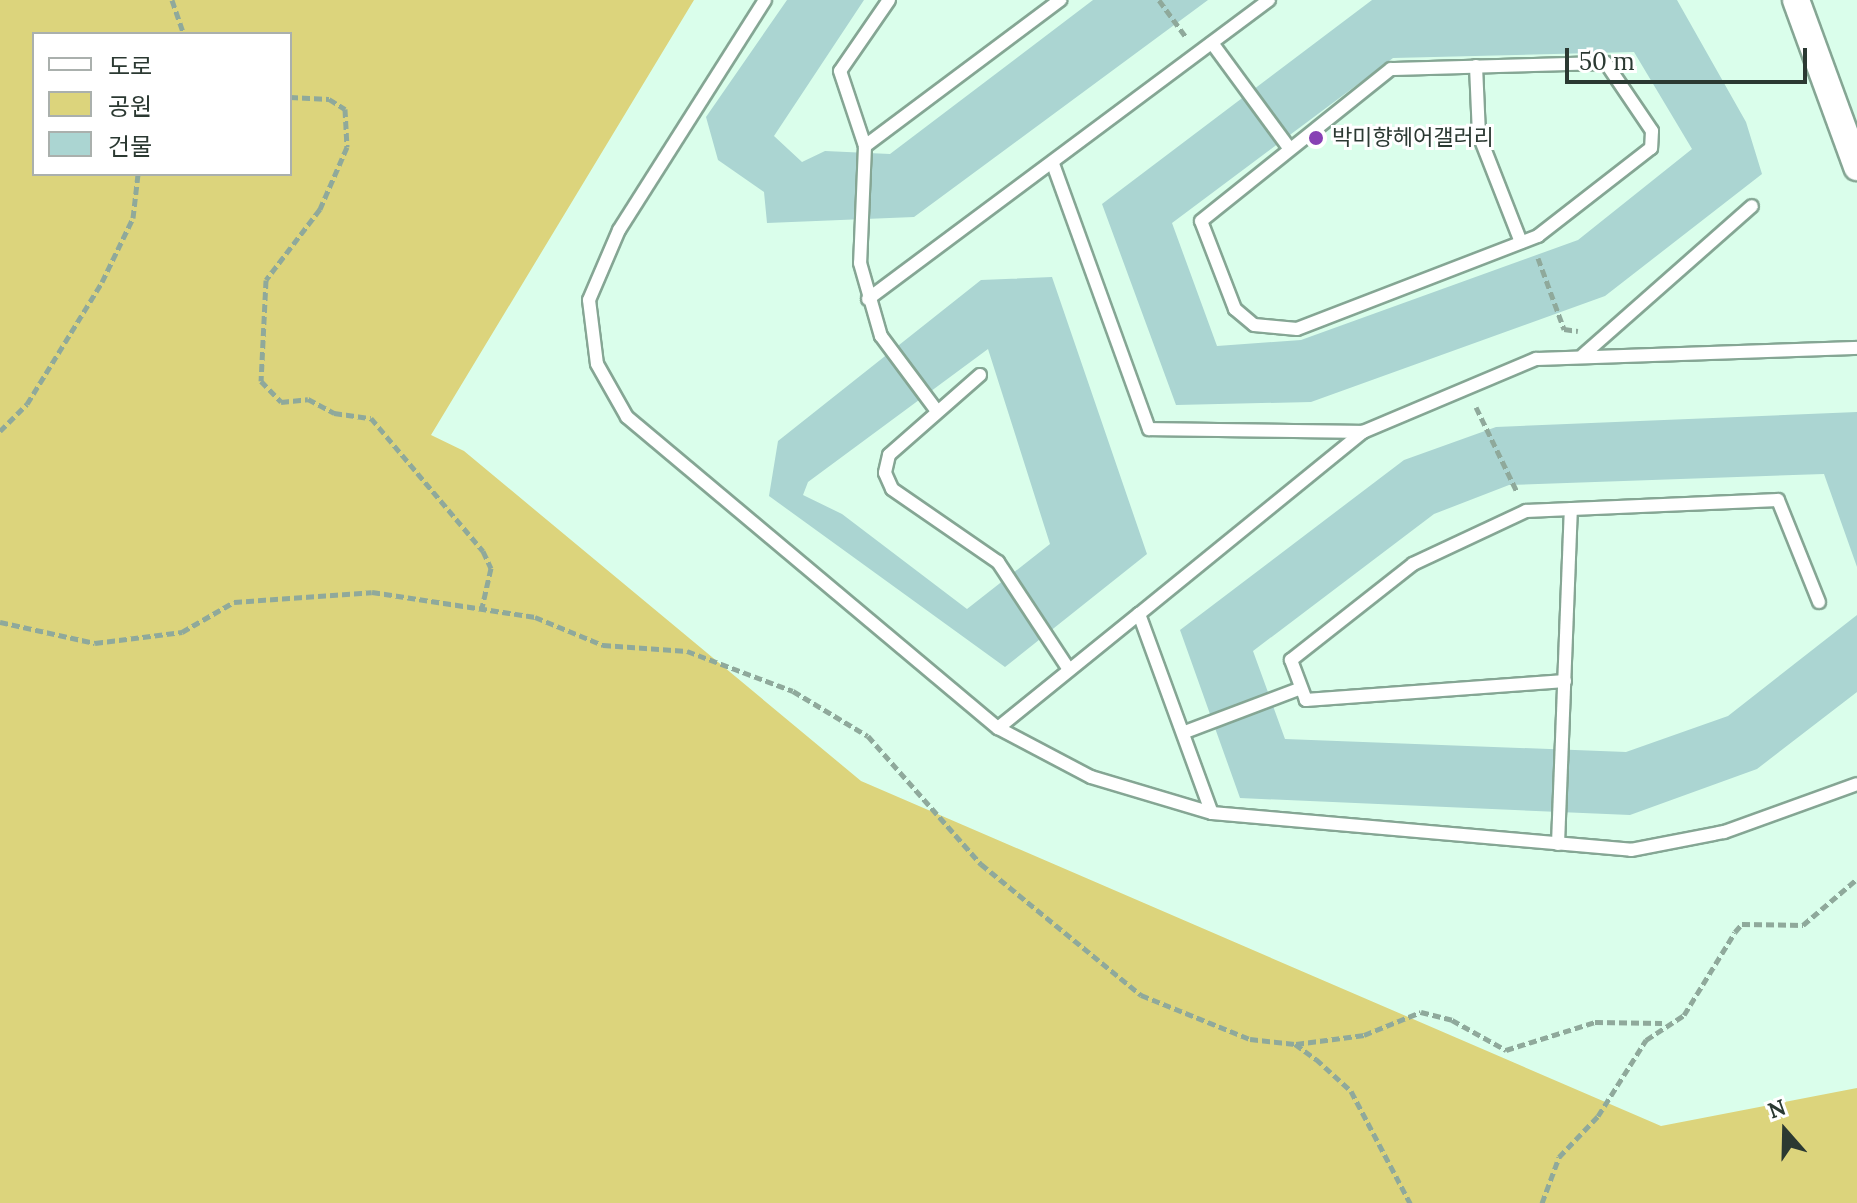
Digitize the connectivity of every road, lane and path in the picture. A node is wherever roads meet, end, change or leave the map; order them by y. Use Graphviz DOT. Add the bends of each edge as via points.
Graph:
graph roads {
  1 [pos="172,0"];
  2 [pos="765,0"];
  3 [pos="889,0"];
  4 [pos="1060,0"];
  5 [pos="1159,0"];
  6 [pos="1269,0"];
  7 [pos="1796,0"];
  8 [pos="1176,23"];
  9 [pos="183,32"];
  10 [pos="1212,43"];
  11 [pos="1476,66"];
  12 [pos="292,97"];
  13 [pos="865,146"];
  14 [pos="1289,148"];
  15 [pos="1053,164"];
  16 [pos="1857,167"];
  17 [pos="138,176"];
  18 [pos="1752,206"];
  19 [pos="1521,242"];
  20 [pos="1537,255"];
  21 [pos="868,299"];
  22 [pos="1558,313"];
  23 [pos="1857,348"];
  24 [pos="1583,355"];
  25 [pos="980,375"];
  26 [pos="937,411"];
  27 [pos="1487,430"];
  28 [pos="0,431"];
  29 [pos="1363,432"];
  30 [pos="1514,485"];
  31 [pos="1571,509"];
  32 [pos="1819,602"];
  33 [pos="481,612"];
  34 [pos="1139,614"];
  35 [pos="0,622"];
  36 [pos="1068,668"];
  37 [pos="1565,681"];
  38 [pos="1299,689"];
  39 [pos="998,728"];
  40 [pos="1185,732"];
  41 [pos="1857,784"];
  42 [pos="1212,813"];
  43 [pos="1558,844"];
  44 [pos="1857,879"];
  45 [pos="1664,1024"];
  46 [pos="1295,1044"];
  47 [pos="1410,1203"];
  48 [pos="1542,1203"];
  1 -- 9 [label="path"];
  2 -- 39 [label="lane" via="619,230 589,300 597,364 627,417"];
  3 -- 13 [label="lane" via="840,71"];
  4 -- 13 [label="lane"];
  5 -- 8 [label="path"];
  6 -- 10 [label="lane"];
  7 -- 16 [label="street"];
  10 -- 14 [label="lane"];
  10 -- 15 [label="lane"];
  11 -- 14 [label="lane" via="1391,69"];
  11 -- 19 [label="lane" via="1479,135"];
  11 -- 19 [label="lane" via="1606,63 1652,131 1651,148"];
  12 -- 33 [label="path" via="329,99 345,109 347,147 320,209 266,280 261,381 281,402 308,399 334,413 371,418 483,551 491,568"];
  13 -- 21 [label="lane" via="860,263"];
  14 -- 19 [label="lane" via="1201,221 1235,309 1254,325 1297,329"];
  15 -- 21 [label="lane"];
  15 -- 29 [label="lane" via="1149,429"];
  17 -- 28 [label="path" via="133,218 102,282 27,404"];
  18 -- 24 [label="lane"];
  20 -- 22 [label="path"];
  21 -- 26 [label="lane" via="881,336"];
  23 -- 24 [label="lane"];
  24 -- 29 [label="lane" via="1496,372"];
  25 -- 26 [label="lane"];
  26 -- 36 [label="lane" via="889,455 892,489 998,562"];
  27 -- 30 [label="path"];
  29 -- 34 [label="lane"];
  31 -- 32 [label="lane" via="1778,500"];
  31 -- 37 [label="lane"];
  31 -- 38 [label="lane" via="1526,511 1413,564 1291,660"];
  33 -- 35 [label="path" via="372,592 306,593 234,602 182,632 95,643"];
  33 -- 46 [label="path" via="535,617 603,645 687,651 830,709 868,736 981,864 1141,995 1250,1039"];
  34 -- 36 [label="lane"];
  34 -- 40 [label="lane"];
  36 -- 39 [label="lane"];
  37 -- 38 [label="lane" via="1306,700"];
  37 -- 43 [label="lane"];
  38 -- 40 [label="lane"];
  39 -- 42 [label="lane" via="1091,777"];
  40 -- 42 [label="lane"];
  41 -- 43 [label="lane" via="1724,832 1631,850"];
  42 -- 43 [label="lane"];
  44 -- 45 [label="path" via="1803,925 1742,924 1684,1015"];
  45 -- 46 [label="path" via="1595,1022 1506,1050 1421,1012 1364,1035"];
  45 -- 48 [label="path" via="1559,1157"];
  46 -- 47 [label="path" via="1351,1091"];
}
